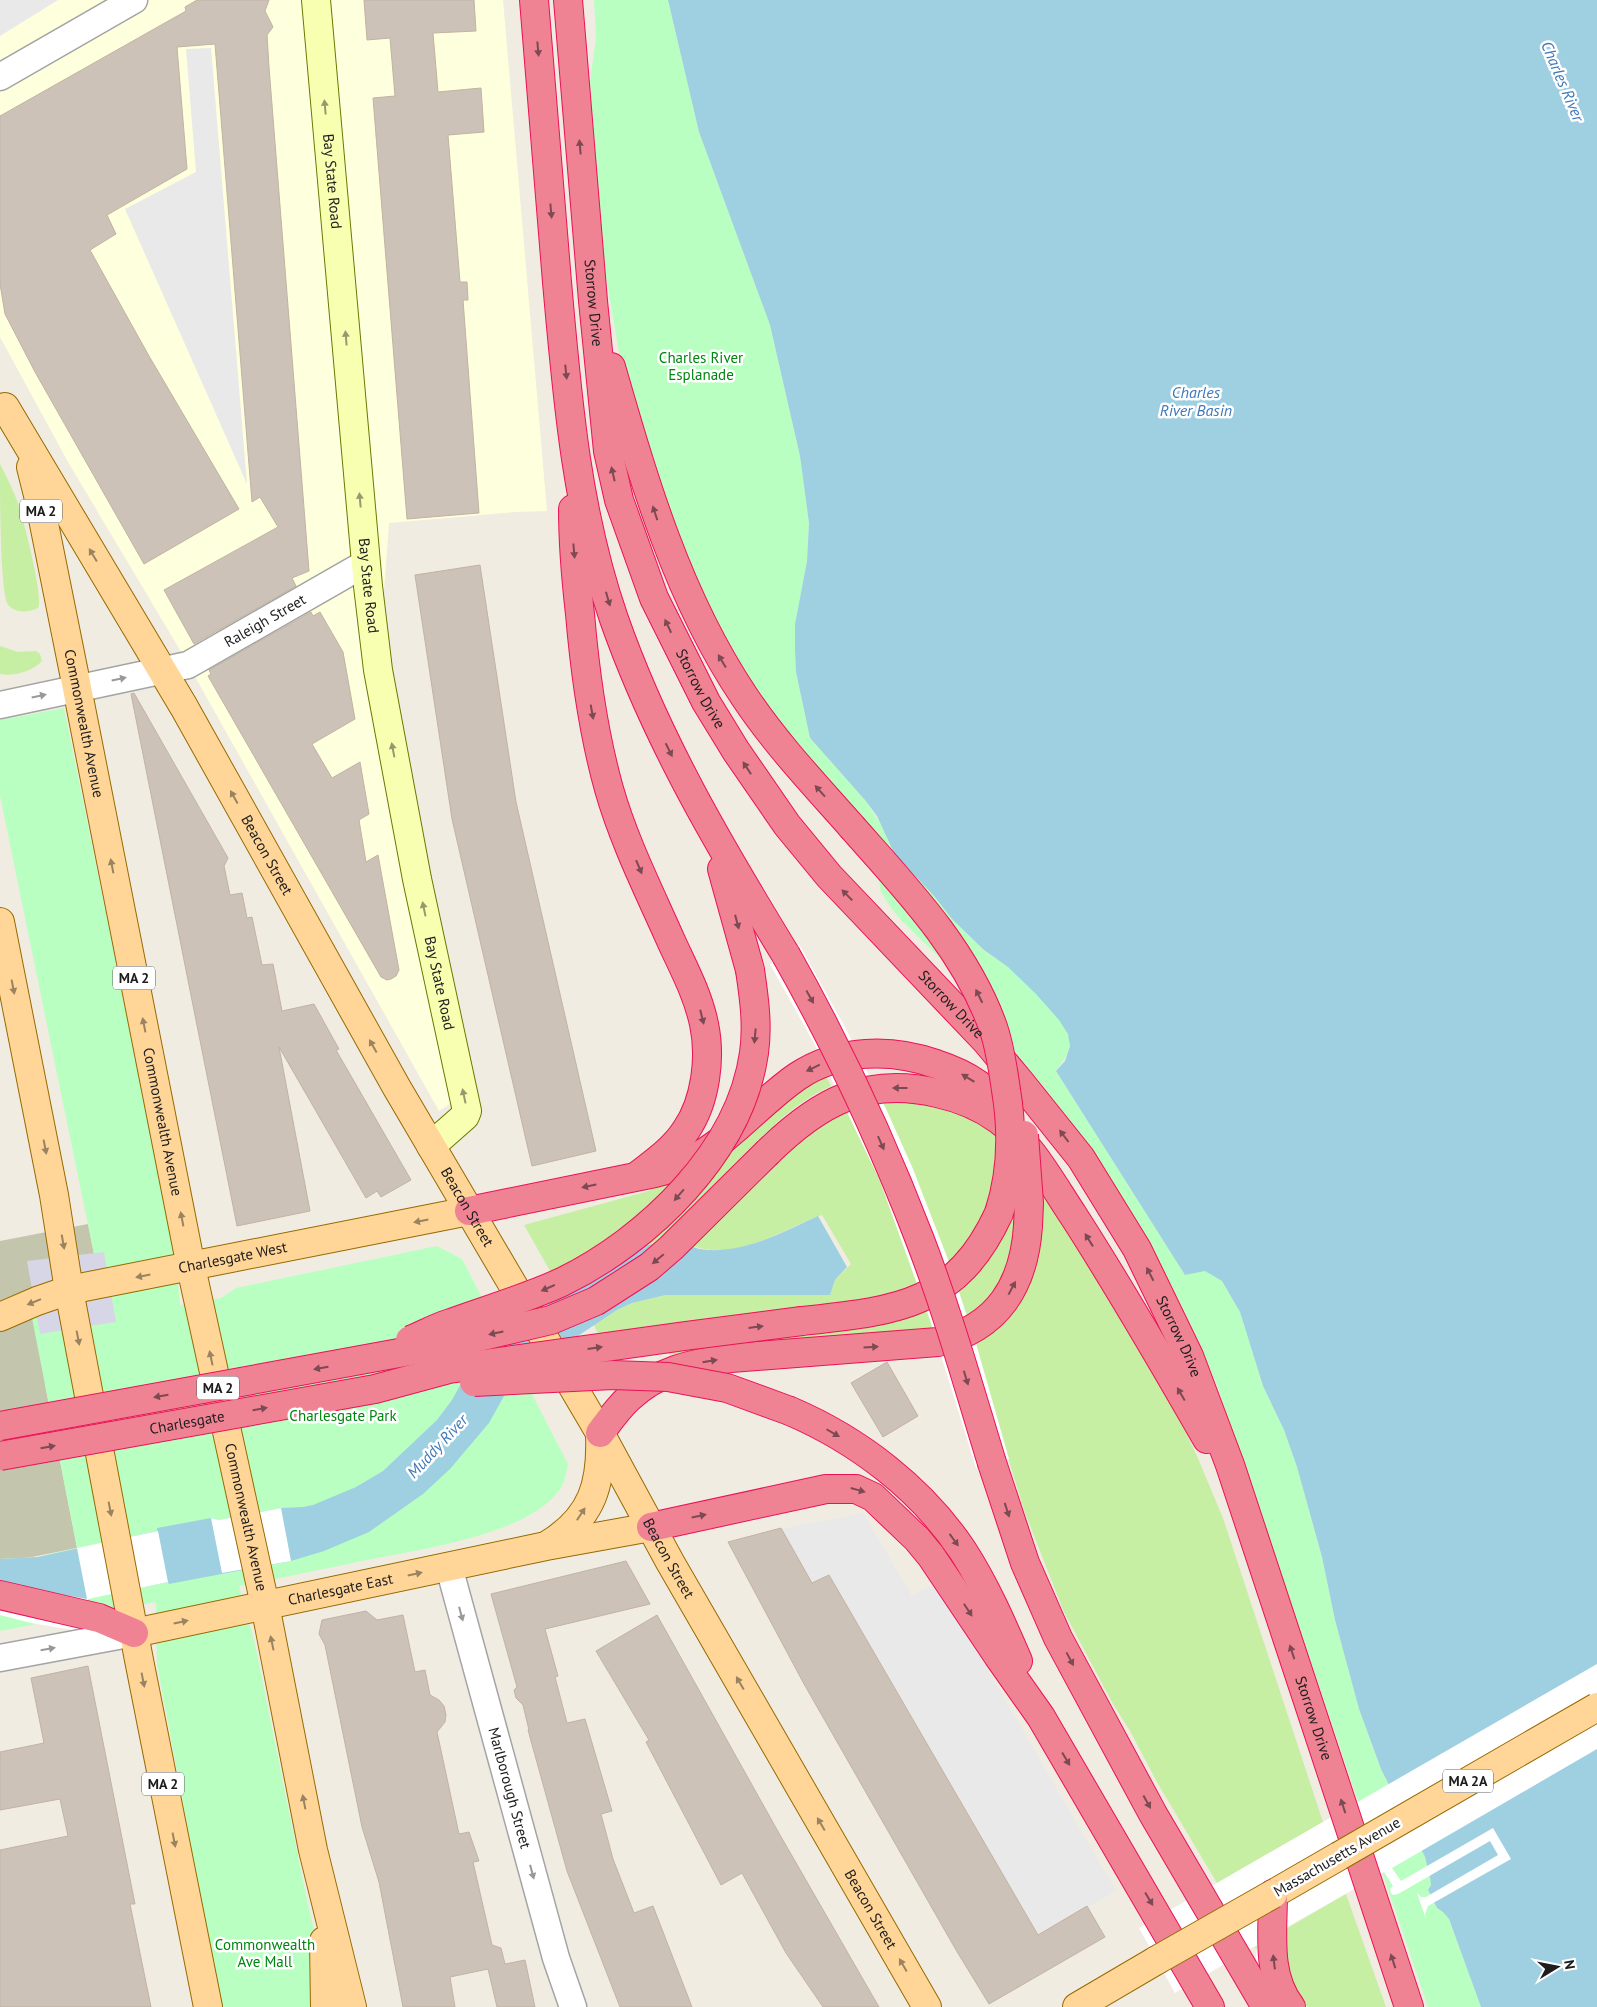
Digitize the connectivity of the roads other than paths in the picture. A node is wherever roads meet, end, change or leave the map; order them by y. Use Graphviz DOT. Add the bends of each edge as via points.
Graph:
graph roads {
  1 [pos="134,0"];
  2 [pos="316,0"];
  3 [pos="534,0"];
  4 [pos="568,0"];
  5 [pos="0,77"];
  6 [pos="592,301"];
  7 [pos="2,402"];
  8 [pos="574,450"];
  9 [pos="366,563"];
  10 [pos="161,670"];
  11 [pos="77,688"];
  12 [pos="0,705"];
  13 [pos="715,836"];
  14 [pos="0,922"];
  15 [pos="993,1028"];
  16 [pos="1021,1140"];
  17 [pos="431,1146"];
  18 [pos="637,1176"];
  19 [pos="469,1211"];
  20 [pos="191,1267"];
  21 [pos="69,1290"];
  22 [pos="0,1317"];
  23 [pos="369,1359"];
  24 [pos="375,1389"];
  25 [pos="0,1426"];
  26 [pos="600,1434"];
  27 [pos="0,1456"];
  28 [pos="1241,1497"];
  29 [pos="651,1527"];
  30 [pos="546,1546"];
  31 [pos="448,1567"];
  32 [pos="0,1595"];
  33 [pos="265,1605"];
  34 [pos="134,1632"];
  35 [pos="0,1658"];
  36 [pos="1597,1707"];
  37 [pos="1042,1718"];
  38 [pos="313,1850"];
  39 [pos="1273,1894"];
  40 [pos="194,1936"];
  41 [pos="208,2007"];
  42 [pos="221,2007"];
  43 [pos="325,2007"];
  44 [pos="352,2007"];
  45 [pos="573,2007"];
  46 [pos="927,2007"];
  47 [pos="1077,2007"];
  48 [pos="1210,2007"];
  49 [pos="1266,2007"];
  50 [pos="1291,2007"];
  51 [pos="1409,2007"];
  1 -- 5 [label="street"];
  9 -- 2 [label="street, Bay State Road, one-way"];
  3 -- 8 [label="highway, one-way"];
  6 -- 4 [label="highway, Storrow Drive, one-way"];
  15 -- 6 [label="highway, one-way, bridge" via="948,941 763,724 702,625 661,530"];
  28 -- 6 [label="highway, Storrow Drive, one-way" via="1206,1397 1170,1315 1137,1249 1081,1158 986,1041 829,876 786,826 706,702 654,598 619,500 603,418"];
  10 -- 7 [label="main road, Beacon Street, one-way"];
  7 -- 11 [label="main road, Commonwealth Avenue / MA 2" via="33,474"];
  8 -- 13 [label="highway, one-way" via="587,524 613,618 649,708"];
  8 -- 18 [label="highway, one-way" via="573,543 586,674 598,745 619,818 695,993 706,1038 704,1078 693,1117 675,1145"];
  9 -- 10 [label="street, Raleigh Street" via="188,664"];
  17 -- 9 [label="street, Bay State Road, one-way" via="465,1116 467,1110 417,879 380,679"];
  11 -- 10 [label="street, Raleigh Street, one-way"];
  17 -- 10 [label="main road, Beacon Street, one-way"];
  12 -- 11 [label="street, Raleigh Street, one-way"];
  20 -- 11 [label="main road, Commonwealth Avenue / MA 2, one-way"];
  13 -- 23 [label="highway, one-way, bridge" via="750,970 756,1025 747,1082 724,1134 667,1208 626,1243 541,1292 445,1324"];
  13 -- 49 [label="highway, one-way, bridge" via="786,955 836,1048 888,1159 941,1300 1025,1563 1058,1638 1153,1814"];
  14 -- 21 [label="main road, MA 2, one-way" via="54,1195"];
  24 -- 15 [label="highway, one-way, bridge" via="449,1369 882,1312 928,1294 953,1278 974,1257 999,1213 1008,1176 1010,1125 1003,1067"];
  26 -- 15 [label="highway, one-way, bridge" via="630,1397 651,1381 674,1370 699,1362 731,1358 931,1343 961,1336 985,1321 1006,1300 1022,1267 1027,1247 1028,1179 1024,1128 1011,1077"];
  16 -- 18 [label="highway, one-way" via="1002,1106 965,1076 916,1058 865,1053 836,1059 807,1071 696,1157 680,1166"];
  16 -- 23 [label="highway, one-way, bridge" via="1000,1121 967,1101 934,1092 897,1087 853,1095 800,1122 661,1257 596,1301 532,1326"];
  28 -- 16 [label="highway, one-way" via="1115,1282"];
  17 -- 19 [label="main road, Beacon Street"];
  18 -- 19 [label="highway, one-way"];
  19 -- 20 [label="main road, Charlesgate West, one-way"];
  19 -- 26 [label="main road, Beacon Street, bridge"];
  20 -- 21 [label="main road, Charlesgate West, one-way"];
  33 -- 20 [label="main road, Commonwealth Avenue / MA 2, one-way"];
  21 -- 22 [label="main road, Charlesgate West, one-way"];
  21 -- 34 [label="main road, MA 2, one-way"];
  23 -- 25 [label="highway, Charlesgate, one-way, bridge"];
  27 -- 24 [label="highway, Charlesgate, one-way, bridge"];
  24 -- 37 [label="highway, one-way, bridge" via="567,1377 668,1377 727,1388 790,1411 841,1438 881,1465 920,1499 943,1525 980,1582"];
  26 -- 29 [label="main road, Beacon Street"];
  30 -- 26 [label="main road, one-way" via="560,1538 581,1517 596,1490"];
  51 -- 28 [label="highway, Storrow Drive, one-way"];
  29 -- 30 [label="main road, Charlesgate East"];
  29 -- 37 [label="highway, one-way" via="826,1489 846,1488 868,1494 931,1556"];
  46 -- 29 [label="main road, Beacon Street, one-way"];
  30 -- 31 [label="main road, Charlesgate East"];
  33 -- 31 [label="main road, Charlesgate East, one-way"];
  31 -- 45 [label="street, Marlborough Street, one-way" via="556,1958"];
  32 -- 34 [label="highway" via="84,1614"];
  34 -- 33 [label="main road, Charlesgate East, one-way"];
  38 -- 33 [label="main road, Commonwealth Avenue / MA 2, one-way"];
  35 -- 34 [label="street, Charlesgate East, one-way"];
  34 -- 40 [label="main road, MA 2, one-way"];
  36 -- 39 [label="main road, Massachusetts Avenue / MA 2A, bridge"];
  37 -- 48 [label="highway, one-way"];
  38 -- 43 [label="main road, Commonwealth Avenue / MA 2" via="325,1953"];
  38 -- 44 [label="main road, Commonwealth Avenue"];
  39 -- 47 [label="main road, Massachusetts Avenue / MA 2A, bridge"];
  50 -- 39 [label="highway, one-way" via="1279,1986 1275,1970"];
  40 -- 41 [label="main road"];
  40 -- 42 [label="main road, MA 2" via="208,1980"];
}
